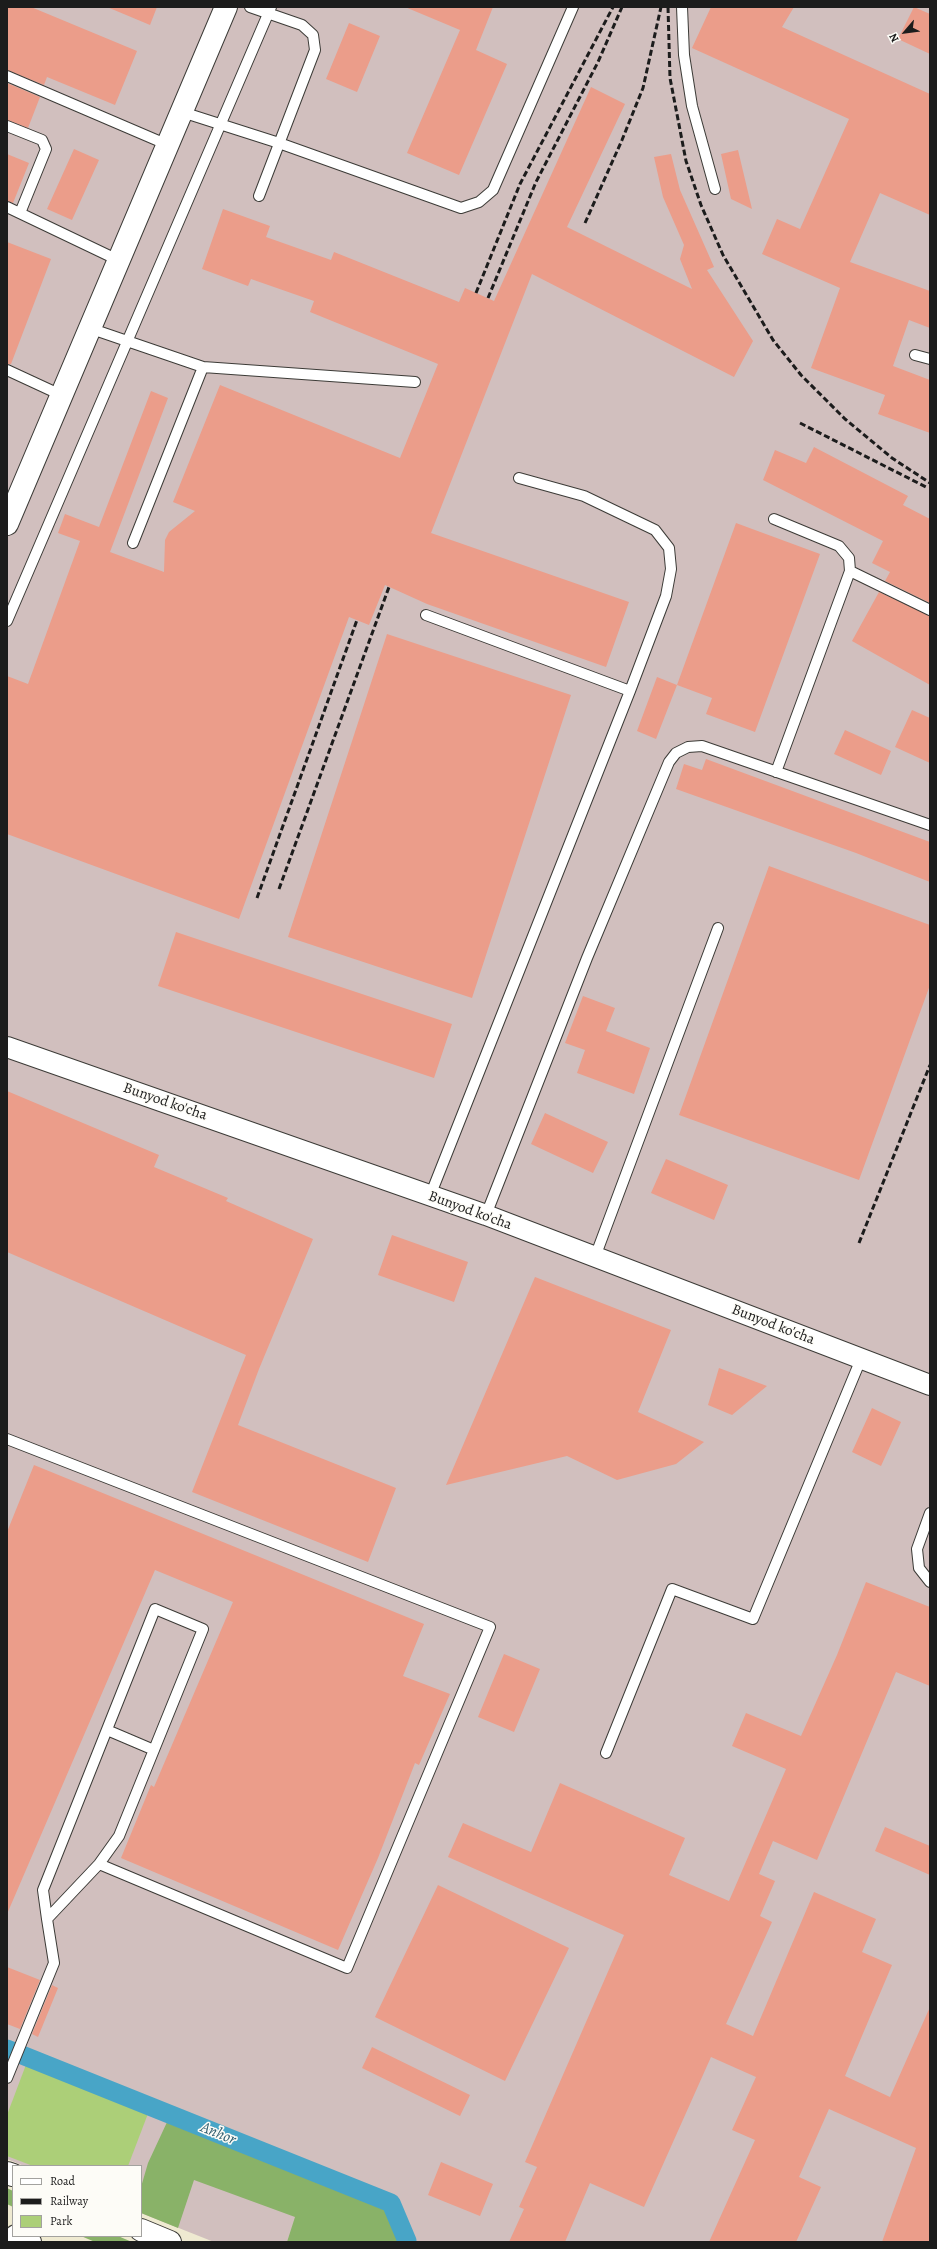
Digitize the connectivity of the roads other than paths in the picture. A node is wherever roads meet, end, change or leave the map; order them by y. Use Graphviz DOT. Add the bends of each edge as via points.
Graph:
graph roads {
  1 [pos="226,7"];
  2 [pos="250,7"];
  3 [pos="573,7"];
  4 [pos="682,7"];
  5 [pos="270,10"];
  6 [pos="7,76"];
  7 [pos="182,112"];
  8 [pos="219,124"];
  9 [pos="7,126"];
  10 [pos="279,143"];
  11 [pos="168,145"];
  12 [pos="715,189"];
  13 [pos="259,196"];
  14 [pos="7,207"];
  15 [pos="20,213"];
  16 [pos="118,260"];
  17 [pos="89,328"];
  18 [pos="126,341"];
  19 [pos="915,355"];
  20 [pos="930,359"];
  21 [pos="203,367"];
  22 [pos="7,370"];
  23 [pos="415,382"];
  24 [pos="60,395"];
  25 [pos="519,478"];
  26 [pos="774,519"];
  27 [pos="7,524"];
  28 [pos="133,543"];
  29 [pos="850,570"];
  30 [pos="930,610"];
  31 [pos="426,615"];
  32 [pos="7,621"];
  33 [pos="630,691"];
  34 [pos="776,772"];
  35 [pos="930,825"];
  36 [pos="718,928"];
  37 [pos="7,1046"];
  38 [pos="430,1196"];
  39 [pos="486,1215"];
  40 [pos="595,1257"];
  41 [pos="861,1359"];
  42 [pos="930,1385"];
  43 [pos="7,1439"];
  44 [pos="930,1513"];
  45 [pos="930,1582"];
  46 [pos="107,1730"];
  47 [pos="154,1750"];
  48 [pos="606,1753"];
  49 [pos="99,1864"];
  50 [pos="48,1919"];
  51 [pos="7,2078"];
  52 [pos="142,2230"];
  53 [pos="19,2237"];
  54 [pos="30,2242"];
  55 [pos="170,2242"];
  1 -- 7 [label="street"];
  2 -- 5 [label="lane"];
  3 -- 10 [label="lane" via="493,190 478,202 460,208"];
  4 -- 12 [label="lane" via="684,55 692,106"];
  5 -- 8 [label="lane"];
  5 -- 10 [label="lane" via="302,25 313,35 316,50"];
  6 -- 11 [label="lane"];
  7 -- 8 [label="lane"];
  7 -- 11 [label="street"];
  8 -- 10 [label="lane"];
  8 -- 18 [label="lane"];
  9 -- 15 [label="lane" via="42,140 46,149"];
  10 -- 13 [label="lane"];
  11 -- 16 [label="street"];
  14 -- 15 [label="lane"];
  15 -- 16 [label="lane"];
  16 -- 17 [label="street"];
  17 -- 18 [label="lane"];
  17 -- 24 [label="street"];
  18 -- 21 [label="lane"];
  18 -- 32 [label="lane"];
  19 -- 20 [label="lane"];
  21 -- 23 [label="lane"];
  21 -- 28 [label="lane"];
  22 -- 24 [label="lane"];
  24 -- 27 [label="street"];
  25 -- 33 [label="lane" via="584,496 655,530 669,548 671,569 666,596"];
  26 -- 29 [label="lane" via="839,546 849,558"];
  29 -- 30 [label="lane"];
  29 -- 34 [label="lane"];
  31 -- 33 [label="lane"];
  33 -- 38 [label="lane"];
  34 -- 35 [label="lane"];
  34 -- 39 [label="lane" via="702,746 688,747 676,753 669,762 587,958"];
  36 -- 40 [label="lane"];
  37 -- 38 [label="street, Bunyod ko'cha"];
  38 -- 39 [label="street, Bunyod ko'cha"];
  39 -- 40 [label="street, Bunyod ko'cha"];
  40 -- 41 [label="street, Bunyod ko'cha"];
  41 -- 42 [label="street, Bunyod ko'cha"];
  41 -- 48 [label="lane" via="753,1619 672,1588"];
  43 -- 49 [label="lane" via="490,1627 347,1968"];
  44 -- 45 [label="lane" via="917,1548 919,1568"];
  46 -- 47 [label="lane"];
  46 -- 47 [label="lane" via="155,1609 203,1629"];
  46 -- 50 [label="lane" via="43,1890"];
  47 -- 49 [label="lane" via="119,1836"];
  49 -- 50 [label="lane"];
  50 -- 51 [label="lane" via="54,1963"];
  52 -- 55 [label="street"];
  53 -- 54 [label="street"];
}
